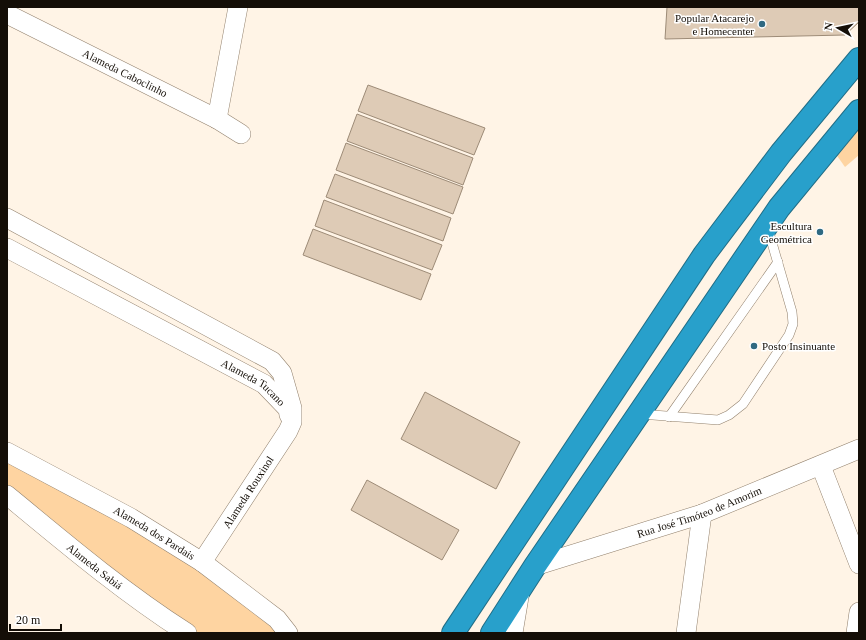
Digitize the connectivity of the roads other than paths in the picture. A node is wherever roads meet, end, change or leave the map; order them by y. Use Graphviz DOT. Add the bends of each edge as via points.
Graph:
graph roads {
  1 [pos="238,7"];
  2 [pos="7,14"];
  3 [pos="859,59"];
  4 [pos="859,111"];
  5 [pos="217,119"];
  6 [pos="241,134"];
  7 [pos="7,218"];
  8 [pos="767,226"];
  9 [pos="36,234"];
  10 [pos="15,252"];
  11 [pos="778,262"];
  12 [pos="638,414"];
  13 [pos="669,417"];
  14 [pos="292,422"];
  15 [pos="859,449"];
  16 [pos="7,452"];
  17 [pos="821,466"];
  18 [pos="7,495"];
  19 [pos="702,514"];
  20 [pos="202,562"];
  21 [pos="859,564"];
  22 [pos="535,566"];
  23 [pos="520,591"];
  24 [pos="859,612"];
  25 [pos="282,628"];
  26 [pos="187,633"];
  27 [pos="453,633"];
  28 [pos="492,633"];
  29 [pos="513,633"];
  30 [pos="686,633"];
  31 [pos="856,633"];
  1 -- 5 [label="street"];
  2 -- 5 [label="street, Alameda Caboclinho"];
  3 -- 27 [label="highway" via="781,153 704,255"];
  4 -- 8 [label="highway"];
  5 -- 6 [label="street, Alameda Caboclinho"];
  7 -- 9 [label="street, Alameda Tucano"];
  8 -- 11 [label="lane"];
  8 -- 12 [label="highway"];
  9 -- 10 [label="street"];
  9 -- 14 [label="street, Alameda Tucano" via="272,361 282,373 292,408"];
  10 -- 14 [label="street, Alameda Tucano" via="264,384 288,409"];
  11 -- 13 [label="lane"];
  11 -- 13 [label="lane" via="793,324 789,335 743,404 718,420"];
  12 -- 13 [label="lane"];
  12 -- 22 [label="highway"];
  14 -- 20 [label="street, Alameda Rouxinol"];
  15 -- 17 [label="street, Rua José Timóteo de Amorim"];
  16 -- 20 [label="street, Alameda dos Pardais" via="131,518"];
  17 -- 19 [label="street, Rua José Timóteo de Amorim"];
  17 -- 21 [label="street"];
  18 -- 26 [label="street, Alameda Sabiá" via="82,558"];
  19 -- 22 [label="street, Rua José Timóteo de Amorim"];
  19 -- 30 [label="street"];
  20 -- 25 [label="street, Alameda dos Pardais"];
  22 -- 23 [label="highway"];
  23 -- 28 [label="highway"];
  23 -- 29 [label="street"];
  24 -- 31 [label="street"];
}
